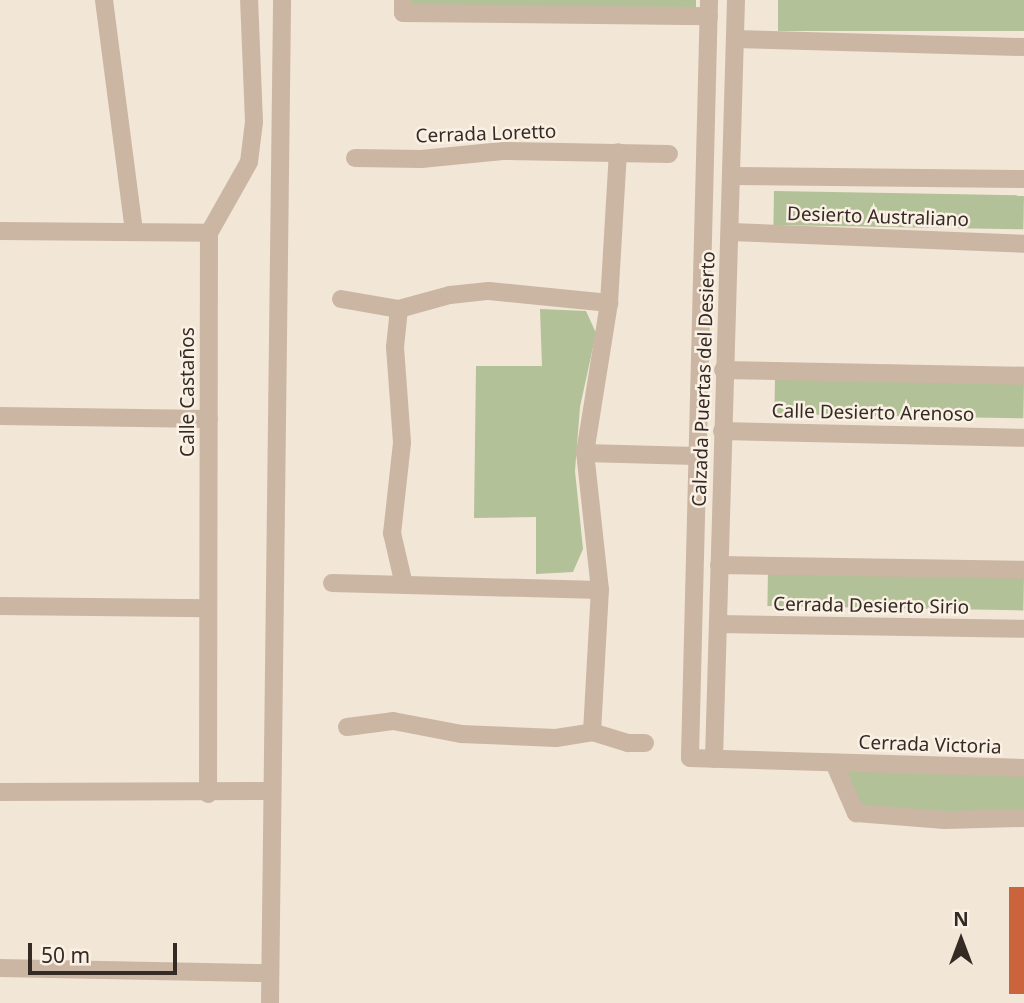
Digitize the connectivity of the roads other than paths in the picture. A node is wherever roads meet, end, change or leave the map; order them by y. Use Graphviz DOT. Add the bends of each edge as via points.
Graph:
graph roads {
  1 [pos="104,0"];
  2 [pos="249,0"];
  3 [pos="282,0"];
  4 [pos="403,0"];
  5 [pos="736,0"];
  6 [pos="709,8"];
  7 [pos="735,39"];
  8 [pos="1024,47"];
  9 [pos="707,108"];
  10 [pos="734,110"];
  11 [pos="618,152"];
  12 [pos="668,154"];
  13 [pos="355,158"];
  14 [pos="732,176"];
  15 [pos="1024,180"];
  16 [pos="0,231"];
  17 [pos="134,232"];
  18 [pos="731,232"];
  19 [pos="209,233"];
  20 [pos="1024,244"];
  21 [pos="700,297"];
  22 [pos="725,298"];
  23 [pos="341,299"];
  24 [pos="610,303"];
  25 [pos="399,309"];
  26 [pos="723,370"];
  27 [pos="1024,376"];
  28 [pos="0,416"];
  29 [pos="209,419"];
  30 [pos="722,431"];
  31 [pos="1024,438"];
  32 [pos="585,453"];
  33 [pos="696,456"];
  34 [pos="695,495"];
  35 [pos="720,496"];
  36 [pos="719,565"];
  37 [pos="1024,570"];
  38 [pos="332,583"];
  39 [pos="404,585"];
  40 [pos="600,590"];
  41 [pos="0,606"];
  42 [pos="208,608"];
  43 [pos="718,624"];
  44 [pos="1024,629"];
  45 [pos="690,680"];
  46 [pos="716,680"];
  47 [pos="347,727"];
  48 [pos="592,733"];
  49 [pos="645,743"];
  50 [pos="690,758"];
  51 [pos="713,759"];
  52 [pos="834,762"];
  53 [pos="1024,768"];
  54 [pos="272,791"];
  55 [pos="0,792"];
  56 [pos="208,794"];
  57 [pos="1024,818"];
  58 [pos="0,968"];
  59 [pos="271,973"];
  60 [pos="270,1003"];
  1 -- 17 [label="street"];
  2 -- 19 [label="street, Calle Castaños" via="254,122 249,162"];
  3 -- 54 [label="street"];
  4 -- 6 [label="street" via="403,13"];
  5 -- 7 [label="street, Calzada Puertas del Desierto"];
  6 -- 9 [label="street, Calzada Puertas del Desierto"];
  7 -- 8 [label="street"];
  7 -- 10 [label="street, Calzada Puertas del Desierto"];
  9 -- 10 [label="street"];
  9 -- 21 [label="street, Calzada Puertas del Desierto"];
  10 -- 14 [label="street, Calzada Puertas del Desierto"];
  11 -- 12 [label="street, Cerrada Loretto"];
  11 -- 13 [label="street, Cerrada Loretto"];
  11 -- 24 [label="street"];
  14 -- 15 [label="street, Desierto Australiano"];
  14 -- 18 [label="street, Calzada Puertas del Desierto"];
  16 -- 17 [label="street"];
  17 -- 19 [label="street"];
  18 -- 20 [label="street, Desierto Australiano"];
  18 -- 22 [label="street, Calzada Puertas del Desierto"];
  19 -- 29 [label="street, Calle Castaños"];
  21 -- 22 [label="street"];
  21 -- 33 [label="street, Calzada Puertas del Desierto"];
  22 -- 26 [label="street, Calzada Puertas del Desierto"];
  23 -- 25 [label="street"];
  24 -- 25 [label="street" via="489,291 450,295"];
  24 -- 32 [label="street"];
  25 -- 39 [label="street" via="395,347 402,443 393,533"];
  26 -- 27 [label="street, Calle Desierto Arenoso"];
  26 -- 30 [label="street, Calzada Puertas del Desierto"];
  28 -- 29 [label="street"];
  29 -- 42 [label="street, Calle Castaños"];
  30 -- 31 [label="street, Calle Desierto Arenoso"];
  30 -- 35 [label="street, Calzada Puertas del Desierto"];
  32 -- 33 [label="street"];
  32 -- 40 [label="street"];
  33 -- 34 [label="street, Calzada Puertas del Desierto"];
  34 -- 35 [label="street"];
  34 -- 45 [label="street, Calzada Puertas del Desierto"];
  35 -- 36 [label="street, Calzada Puertas del Desierto"];
  36 -- 37 [label="street, Cerrada Desierto Sirio"];
  36 -- 43 [label="street, Calzada Puertas del Desierto"];
  38 -- 39 [label="street"];
  39 -- 40 [label="street"];
  40 -- 48 [label="street"];
  41 -- 42 [label="street"];
  42 -- 56 [label="street, Calle Castaños"];
  43 -- 44 [label="street, Cerrada Desierto Sirio"];
  43 -- 46 [label="street, Calzada Puertas del Desierto"];
  45 -- 46 [label="street"];
  45 -- 50 [label="street, Calzada Puertas del Desierto"];
  46 -- 51 [label="street, Calzada Puertas del Desierto"];
  47 -- 48 [label="street" via="393,721 461,734 556,738"];
  48 -- 49 [label="street"];
  50 -- 51 [label="street, Cerrada Victoria"];
  51 -- 52 [label="street, Cerrada Victoria"];
  52 -- 53 [label="street, Cerrada Victoria"];
  52 -- 57 [label="street, Cerrada Victoria" via="856,813 946,820"];
  54 -- 56 [label="street"];
  54 -- 59 [label="street"];
  55 -- 56 [label="street"];
  58 -- 59 [label="street"];
  59 -- 60 [label="street"];
}
